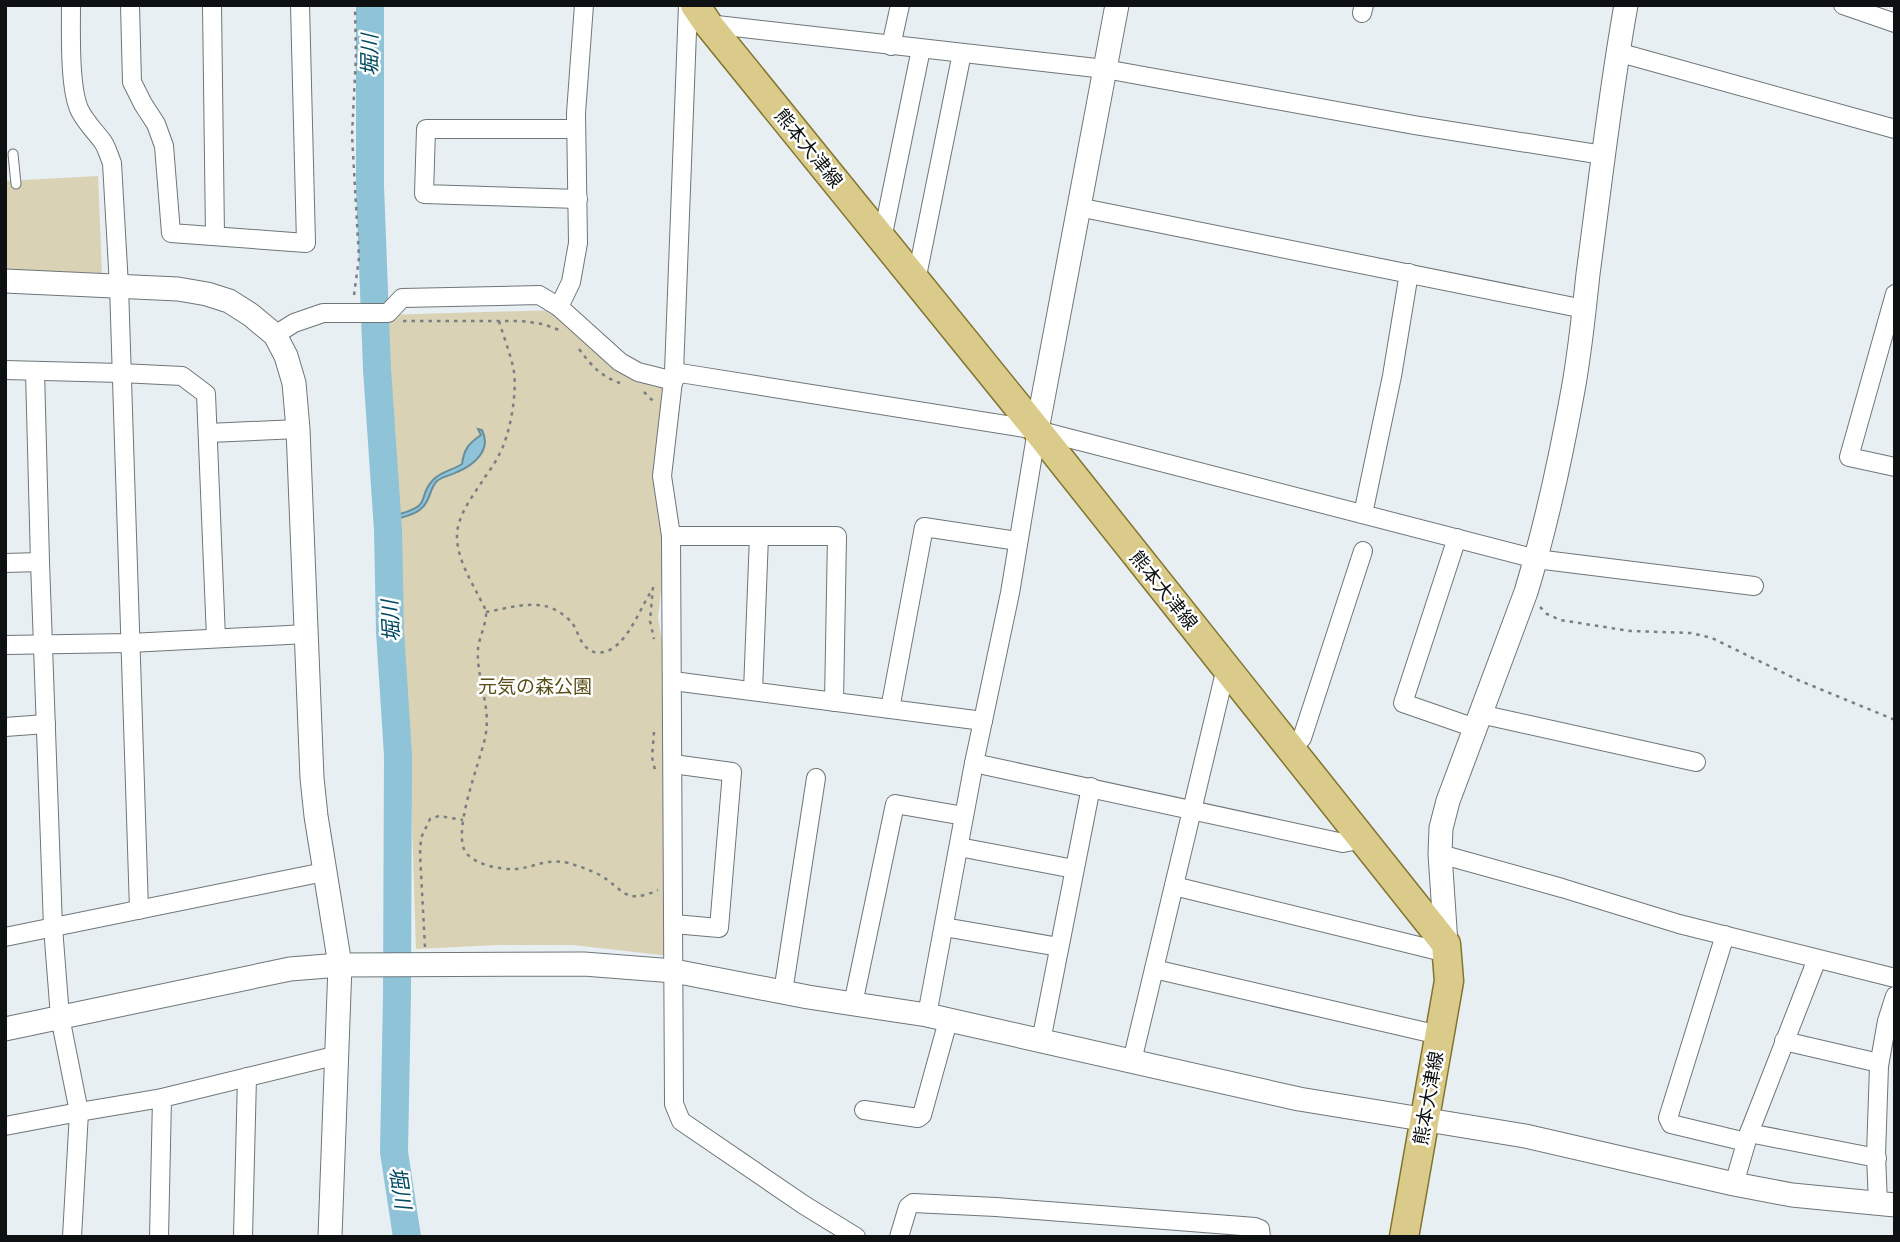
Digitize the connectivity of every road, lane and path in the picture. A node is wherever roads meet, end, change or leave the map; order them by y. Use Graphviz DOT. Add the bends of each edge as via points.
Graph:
graph roads {
  1 [pos="71,5"];
  2 [pos="130,5"];
  3 [pos="212,5"];
  4 [pos="300,5"];
  5 [pos="355,5"];
  6 [pos="584,5"];
  7 [pos="900,5"];
  8 [pos="1117,5"];
  9 [pos="1626,5"];
  10 [pos="1843,5"];
  11 [pos="697,12"];
  12 [pos="1895,23"];
  13 [pos="891,46"];
  14 [pos="921,49"];
  15 [pos="1617,51"];
  16 [pos="962,53"];
  17 [pos="1105,69"];
  18 [pos="576,129"];
  19 [pos="1895,129"];
  20 [pos="13,154"];
  21 [pos="1603,155"];
  22 [pos="16,184"];
  23 [pos="578,199"];
  24 [pos="1078,207"];
  25 [pos="215,236"];
  26 [pos="882,239"];
  27 [pos="1409,273"];
  28 [pos="5,281"];
  29 [pos="916,281"];
  30 [pos="119,286"];
  31 [pos="1895,294"];
  32 [pos="353,299"];
  33 [pos="559,307"];
  34 [pos="1584,309"];
  35 [pos="388,313"];
  36 [pos="499,321"];
  37 [pos="561,331"];
  38 [pos="275,335"];
  39 [pos="576,345"];
  40 [pos="5,370"];
  41 [pos="35,371"];
  42 [pos="121,373"];
  43 [pos="674,376"];
  44 [pos="634,387"];
  45 [pos="641,389"];
  46 [pos="658,409"];
  47 [pos="298,429"];
  48 [pos="1037,430"];
  49 [pos="208,433"];
  50 [pos="1895,467"];
  51 [pos="1363,514"];
  52 [pos="671,536"];
  53 [pos="759,536"];
  54 [pos="1457,538"];
  55 [pos="1018,541"];
  56 [pos="1363,551"];
  57 [pos="1536,559"];
  58 [pos="40,562"];
  59 [pos="5,563"];
  60 [pos="654,578"];
  61 [pos="1754,586"];
  62 [pos="653,588"];
  63 [pos="1526,592"];
  64 [pos="486,612"];
  65 [pos="307,634"];
  66 [pos="216,639"];
  67 [pos="43,643"];
  68 [pos="130,643"];
  69 [pos="654,644"];
  70 [pos="5,645"];
  71 [pos="1226,668"];
  72 [pos="673,681"];
  73 [pos="753,691"];
  74 [pos="834,702"];
  75 [pos="890,709"];
  76 [pos="1895,720"];
  77 [pos="983,721"];
  78 [pos="1478,721"];
  79 [pos="46,724"];
  80 [pos="656,725"];
  81 [pos="5,727"];
  82 [pos="1291,750"];
  83 [pos="1696,762"];
  84 [pos="974,763"];
  85 [pos="673,764"];
  86 [pos="656,775"];
  87 [pos="816,778"];
  88 [pos="1091,788"];
  89 [pos="1192,809"];
  90 [pos="964,816"];
  91 [pos="463,820"];
  92 [pos="1363,839"];
  93 [pos="958,847"];
  94 [pos="1440,854"];
  95 [pos="1074,869"];
  96 [pos="324,872"];
  97 [pos="1174,886"];
  98 [pos="663,887"];
  99 [pos="139,910"];
  100 [pos="674,924"];
  101 [pos="53,927"];
  102 [pos="944,927"];
  103 [pos="1725,935"];
  104 [pos="5,937"];
  105 [pos="1059,947"];
  106 [pos="1447,948"];
  107 [pos="1817,958"];
  108 [pos="424,964"];
  109 [pos="340,965"];
  110 [pos="1154,969"];
  111 [pos="674,971"];
  112 [pos="1895,978"];
  113 [pos="783,992"];
  114 [pos="1895,996"];
  115 [pos="853,1004"];
  116 [pos="60,1017"];
  117 [pos="938,1018"];
  118 [pos="5,1029"];
  119 [pos="1439,1035"];
  120 [pos="1041,1041"];
  121 [pos="1784,1041"];
  122 [pos="338,1055"];
  123 [pos="1132,1061"];
  124 [pos="1880,1063"];
  125 [pos="247,1077"];
  126 [pos="162,1098"];
  127 [pos="864,1110"];
  128 [pos="79,1111"];
  129 [pos="1425,1119"];
  130 [pos="5,1126"];
  131 [pos="1748,1137"];
  132 [pos="1877,1158"];
  133 [pos="1734,1184"];
  134 [pos="1886,1204"];
  135 [pos="72,1237"];
  136 [pos="159,1237"];
  137 [pos="243,1237"];
  138 [pos="330,1237"];
  139 [pos="856,1237"];
  140 [pos="899,1237"];
  141 [pos="1261,1237"];
  142 [pos="1404,1237"];
  1 -- 30 [label="street" via="78,107 104,143 112,163"];
  2 -- 25 [label="street" via="132,82 164,146 171,233"];
  3 -- 25 [label="street"];
  4 -- 25 [label="street" via="306,243"];
  5 -- 32 [label="path" via="352,135 359,258"];
  6 -- 18 [label="street"];
  7 -- 13 [label="street"];
  8 -- 17 [label="street"];
  9 -- 15 [label="street"];
  10 -- 12 [label="street"];
  11 -- 13 [label="street"];
  11 -- 26 [label="main road, 熊本大津線"];
  11 -- 43 [label="street"];
  13 -- 14 [label="street"];
  14 -- 16 [label="street"];
  14 -- 26 [label="street"];
  15 -- 19 [label="street"];
  15 -- 21 [label="street"];
  16 -- 17 [label="street"];
  16 -- 29 [label="street"];
  17 -- 21 [label="street"];
  17 -- 24 [label="street"];
  18 -- 23 [label="street"];
  18 -- 23 [label="street" via="426,130 424,194"];
  20 -- 22 [label="lane"];
  21 -- 34 [label="street"];
  23 -- 33 [label="street" via="578,243 571,282"];
  24 -- 27 [label="street"];
  24 -- 48 [label="street"];
  26 -- 29 [label="main road, 熊本大津線"];
  27 -- 34 [label="street"];
  27 -- 51 [label="street"];
  28 -- 30 [label="street"];
  29 -- 48 [label="main road, 熊本大津線"];
  30 -- 38 [label="street" via="207,294 229,301"];
  30 -- 42 [label="street"];
  31 -- 50 [label="street" via="1849,457"];
  33 -- 35 [label="street" via="539,295 402,298"];
  33 -- 43 [label="street" via="620,362 638,372"];
  34 -- 57 [label="street" via="1573,389"];
  35 -- 36 [label="path" via="390,321"];
  35 -- 38 [label="street" via="323,313"];
  36 -- 37 [label="path" via="543,324"];
  36 -- 64 [label="path" via="514,372 510,419 500,453 471,499 457,534 467,574"];
  38 -- 47 [label="street" via="294,383"];
  39 -- 44 [label="path" via="607,378"];
  40 -- 41 [label="street"];
  41 -- 42 [label="street"];
  41 -- 58 [label="street"];
  42 -- 49 [label="street" via="182,376 206,394"];
  42 -- 68 [label="street"];
  43 -- 48 [label="street"];
  43 -- 52 [label="street" via="662,476"];
  45 -- 46 [label="path"];
  47 -- 49 [label="street"];
  47 -- 65 [label="street"];
  48 -- 51 [label="street"];
  48 -- 55 [label="street"];
  48 -- 71 [label="main road, 熊本大津線"];
  49 -- 66 [label="street"];
  51 -- 54 [label="street"];
  52 -- 53 [label="street"];
  52 -- 72 [label="street"];
  53 -- 73 [label="street"];
  53 -- 74 [label="street" via="837,536"];
  54 -- 57 [label="street"];
  54 -- 78 [label="street" via="1403,703"];
  55 -- 75 [label="street" via="924,527"];
  55 -- 77 [label="street"];
  56 -- 82 [label="street" via="1302,738"];
  57 -- 61 [label="street"];
  57 -- 63 [label="street"];
  58 -- 59 [label="street"];
  58 -- 67 [label="street"];
  60 -- 62 [label="path"];
  62 -- 64 [label="path" via="630,629 606,653 585,647 572,623 546,606"];
  62 -- 69 [label="path" via="650,621"];
  63 -- 76 [label="path" via="1547,614 1560,620 1712,638"];
  63 -- 78 [label="street"];
  64 -- 91 [label="path" via="478,649 486,736"];
  65 -- 66 [label="street"];
  65 -- 96 [label="street" via="312,778"];
  66 -- 68 [label="street"];
  67 -- 68 [label="street"];
  67 -- 70 [label="street"];
  67 -- 79 [label="street"];
  68 -- 99 [label="street"];
  71 -- 82 [label="main road, 熊本大津線"];
  71 -- 89 [label="street"];
  72 -- 73 [label="street"];
  72 -- 85 [label="street"];
  73 -- 74 [label="street"];
  74 -- 75 [label="street"];
  75 -- 77 [label="street"];
  77 -- 84 [label="street"];
  78 -- 83 [label="street"];
  78 -- 94 [label="street" via="1448,801"];
  79 -- 81 [label="street"];
  79 -- 101 [label="street"];
  80 -- 86 [label="path" via="652,757"];
  82 -- 92 [label="main road, 熊本大津線"];
  84 -- 88 [label="street"];
  84 -- 90 [label="street"];
  85 -- 100 [label="street"];
  85 -- 100 [label="street" via="732,772 719,928"];
  87 -- 113 [label="street"];
  88 -- 89 [label="street"];
  88 -- 95 [label="street"];
  89 -- 92 [label="street" via="1343,843"];
  89 -- 97 [label="street"];
  90 -- 93 [label="street"];
  90 -- 115 [label="street" via="895,804"];
  91 -- 98 [label="path" via="460,839 472,860 515,869 564,862 598,874 623,894 635,897"];
  91 -- 108 [label="path" via="430,819 421,838"];
  92 -- 106 [label="main road, 熊本大津線"];
  93 -- 95 [label="street"];
  93 -- 102 [label="street"];
  94 -- 103 [label="street"];
  94 -- 106 [label="street"];
  95 -- 105 [label="street"];
  96 -- 99 [label="street"];
  96 -- 109 [label="street"];
  97 -- 106 [label="street"];
  97 -- 110 [label="street"];
  99 -- 101 [label="street"];
  100 -- 111 [label="street"];
  101 -- 104 [label="street"];
  101 -- 116 [label="street"];
  102 -- 105 [label="street"];
  102 -- 117 [label="street"];
  103 -- 107 [label="street"];
  103 -- 131 [label="street" via="1668,1118 1671,1124"];
  105 -- 120 [label="street"];
  106 -- 119 [label="main road, 熊本大津線" via="1449,981"];
  107 -- 112 [label="street"];
  107 -- 121 [label="street"];
  108 -- 109 [label="street"];
  108 -- 111 [label="street" via="584,964"];
  109 -- 116 [label="street" via="290,970"];
  109 -- 122 [label="street"];
  110 -- 119 [label="street"];
  110 -- 123 [label="street"];
  111 -- 113 [label="street"];
  111 -- 139 [label="street" via="674,1104 681,1121"];
  113 -- 115 [label="street"];
  114 -- 124 [label="street"];
  115 -- 117 [label="street"];
  116 -- 118 [label="street"];
  116 -- 128 [label="street"];
  117 -- 120 [label="street"];
  117 -- 127 [label="street" via="922,1115"];
  119 -- 129 [label="main road, 熊本大津線"];
  120 -- 123 [label="street"];
  121 -- 124 [label="street"];
  121 -- 131 [label="street"];
  122 -- 125 [label="street"];
  122 -- 138 [label="street"];
  123 -- 129 [label="street" via="1299,1099"];
  124 -- 132 [label="street"];
  125 -- 126 [label="street"];
  125 -- 137 [label="street"];
  126 -- 128 [label="street"];
  126 -- 136 [label="street"];
  128 -- 130 [label="street"];
  128 -- 135 [label="street"];
  129 -- 133 [label="street" via="1525,1136"];
  129 -- 142 [label="main road, 熊本大津線"];
  131 -- 132 [label="street"];
  131 -- 133 [label="street"];
  132 -- 134 [label="street"];
  133 -- 134 [label="street"];
  140 -- 141 [label="street" via="913,1203 1255,1227"];
}
